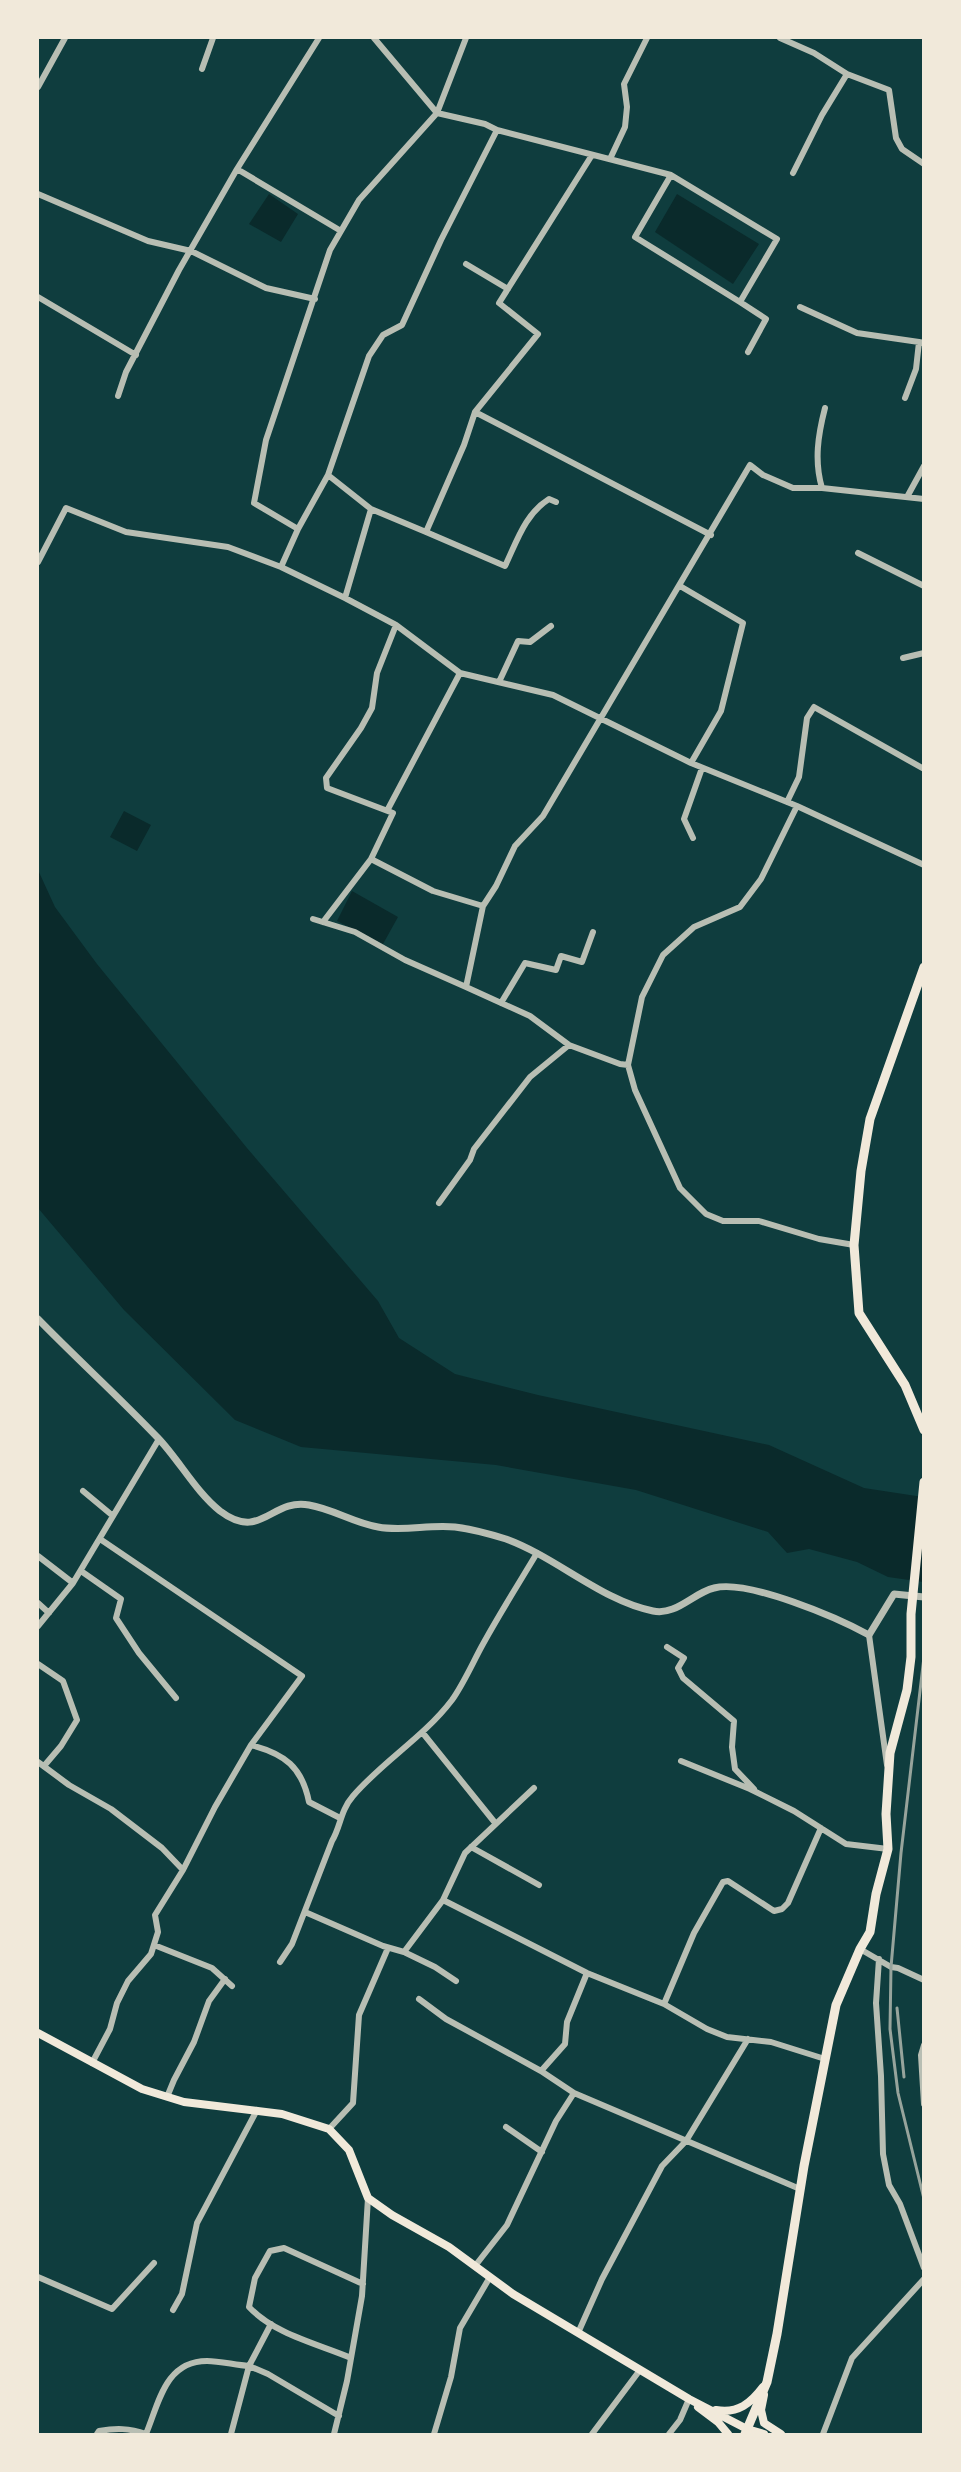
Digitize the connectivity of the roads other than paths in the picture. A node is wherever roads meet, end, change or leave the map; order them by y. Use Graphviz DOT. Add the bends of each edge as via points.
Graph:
graph roads {
  1 [pos="65,38"];
  2 [pos="213,38"];
  3 [pos="319,38"];
  4 [pos="374,38"];
  5 [pos="466,38"];
  6 [pos="647,38"];
  7 [pos="780,38"];
  8 [pos="202,69"];
  9 [pos="847,74"];
  10 [pos="38,87"];
  11 [pos="437,113"];
  12 [pos="497,130"];
  13 [pos="592,155"];
  14 [pos="610,159"];
  15 [pos="924,164"];
  16 [pos="237,169"];
  17 [pos="793,173"];
  18 [pos="671,175"];
  19 [pos="38,194"];
  20 [pos="341,231"];
  21 [pos="191,251"];
  22 [pos="466,264"];
  23 [pos="508,289"];
  24 [pos="38,297"];
  25 [pos="315,299"];
  26 [pos="740,302"];
  27 [pos="800,307"];
  28 [pos="921,342"];
  29 [pos="748,352"];
  30 [pos="136,355"];
  31 [pos="118,396"];
  32 [pos="905,398"];
  33 [pos="825,408"];
  34 [pos="475,412"];
  35 [pos="924,466"];
  36 [pos="328,474"];
  37 [pos="822,488"];
  38 [pos="907,497"];
  39 [pos="924,499"];
  40 [pos="556,502"];
  41 [pos="371,509"];
  42 [pos="298,529"];
  43 [pos="426,532"];
  44 [pos="711,535"];
  45 [pos="858,553"];
  46 [pos="38,562"];
  47 [pos="281,567"];
  48 [pos="680,586"];
  49 [pos="924,586"];
  50 [pos="345,598"];
  51 [pos="396,626"];
  52 [pos="550,626"];
  53 [pos="924,653"];
  54 [pos="903,658"];
  55 [pos="460,673"];
  56 [pos="499,682"];
  57 [pos="599,718"];
  58 [pos="691,763"];
  59 [pos="702,768"];
  60 [pos="924,770"];
  61 [pos="787,802"];
  62 [pos="797,806"];
  63 [pos="388,809"];
  64 [pos="693,838"];
  65 [pos="371,859"];
  66 [pos="924,865"];
  67 [pos="483,906"];
  68 [pos="313,919"];
  69 [pos="323,922"];
  70 [pos="592,932"];
  71 [pos="924,967"];
  72 [pos="466,987"];
  73 [pos="501,1003"];
  74 [pos="568,1045"];
  75 [pos="628,1065"];
  76 [pos="439,1203"];
  77 [pos="854,1245"];
  78 [pos="38,1319"];
  79 [pos="924,1430"];
  80 [pos="159,1439"];
  81 [pos="924,1482"];
  82 [pos="83,1491"];
  83 [pos="113,1516"];
  84 [pos="100,1539"];
  85 [pos="537,1552"];
  86 [pos="38,1556"];
  87 [pos="81,1570"];
  88 [pos="73,1583"];
  89 [pos="924,1597"];
  90 [pos="38,1603"];
  91 [pos="49,1613"];
  92 [pos="38,1626"];
  93 [pos="869,1635"];
  94 [pos="667,1647"];
  95 [pos="38,1664"];
  96 [pos="176,1698"];
  97 [pos="422,1732"];
  98 [pos="251,1745"];
  99 [pos="681,1761"];
  100 [pos="41,1764"];
  101 [pos="889,1774"];
  102 [pos="534,1788"];
  103 [pos="756,1792"];
  104 [pos="340,1818"];
  105 [pos="496,1824"];
  106 [pos="821,1828"];
  107 [pos="471,1847"];
  108 [pos="888,1850"];
  109 [pos="183,1870"];
  110 [pos="539,1885"];
  111 [pos="443,1900"];
  112 [pos="305,1912"];
  113 [pos="154,1945"];
  114 [pos="388,1948"];
  115 [pos="860,1948"];
  116 [pos="404,1952"];
  117 [pos="879,1959"];
  118 [pos="280,1962"];
  119 [pos="587,1973"];
  120 [pos="225,1979"];
  121 [pos="924,1980"];
  122 [pos="456,1981"];
  123 [pos="232,1986"];
  124 [pos="419,1999"];
  125 [pos="664,2004"];
  126 [pos="38,2033"];
  127 [pos="748,2039"];
  128 [pos="924,2045"];
  129 [pos="922,2055"];
  130 [pos="825,2059"];
  131 [pos="92,2063"];
  132 [pos="541,2071"];
  133 [pos="574,2093"];
  134 [pos="167,2097"];
  135 [pos="924,2104"];
  136 [pos="257,2110"];
  137 [pos="506,2127"];
  138 [pos="329,2130"];
  139 [pos="686,2141"];
  140 [pos="542,2152"];
  141 [pos="800,2189"];
  142 [pos="368,2198"];
  143 [pos="154,2263"];
  144 [pos="475,2266"];
  145 [pos="924,2268"];
  146 [pos="38,2277"];
  147 [pos="490,2277"];
  148 [pos="924,2279"];
  149 [pos="363,2284"];
  150 [pos="173,2310"];
  151 [pos="271,2324"];
  152 [pos="578,2332"];
  153 [pos="351,2358"];
  154 [pos="249,2366"];
  155 [pos="640,2370"];
  156 [pos="766,2382"];
  157 [pos="689,2399"];
  158 [pos="704,2406"];
  159 [pos="339,2416"];
  160 [pos="746,2432"];
  161 [pos="97,2434"];
  162 [pos="146,2434"];
  163 [pos="231,2434"];
  164 [pos="334,2434"];
  165 [pos="434,2434"];
  166 [pos="592,2434"];
  167 [pos="669,2434"];
  168 [pos="728,2434"];
  169 [pos="764,2434"];
  170 [pos="781,2434"];
  171 [pos="823,2434"];
  1 -- 10 [label="street"];
  2 -- 8 [label="street"];
  3 -- 16 [label="street"];
  4 -- 11 [label="street"];
  5 -- 11 [label="street"];
  6 -- 14 [label="street" via="624,84 625,127"];
  7 -- 9 [label="street"];
  9 -- 15 [label="street" via="889,90 896,138 902,149"];
  9 -- 17 [label="street"];
  11 -- 12 [label="street"];
  11 -- 20 [label="street" via="359,200"];
  12 -- 13 [label="street"];
  12 -- 36 [label="street" via="402,325 384,335 369,356"];
  13 -- 14 [label="street"];
  13 -- 23 [label="street"];
  14 -- 18 [label="street"];
  16 -- 20 [label="street"];
  16 -- 21 [label="street"];
  18 -- 26 [label="street" via="635,237"];
  18 -- 26 [label="street" via="777,239"];
  19 -- 21 [label="street" via="148,241"];
  20 -- 25 [label="street" via="330,250"];
  21 -- 25 [label="street" via="266,288"];
  21 -- 30 [label="street"];
  22 -- 23 [label="street"];
  23 -- 34 [label="street" via="499,303 538,334"];
  24 -- 30 [label="street"];
  25 -- 42 [label="street" via="266,440 254,503"];
  26 -- 29 [label="street" via="766,320"];
  27 -- 28 [label="street" via="857,333"];
  28 -- 32 [label="street"];
  30 -- 31 [label="street"];
  33 -- 37 [label="street" via="816,469"];
  34 -- 43 [label="street"];
  34 -- 44 [label="street"];
  35 -- 38 [label="street"];
  36 -- 41 [label="street"];
  36 -- 42 [label="street"];
  37 -- 38 [label="street"];
  37 -- 44 [label="street" via="793,488 750,465"];
  38 -- 39 [label="street"];
  40 -- 43 [label="street" via="549,499 535,507 505,566"];
  41 -- 43 [label="street"];
  41 -- 50 [label="street"];
  42 -- 47 [label="street"];
  44 -- 48 [label="street"];
  45 -- 49 [label="street"];
  46 -- 47 [label="street" via="66,508 126,532 228,547"];
  47 -- 50 [label="street"];
  48 -- 57 [label="street"];
  48 -- 58 [label="street" via="743,624 721,711"];
  50 -- 51 [label="street"];
  51 -- 55 [label="street"];
  51 -- 63 [label="street" via="376,673 372,708 326,778 327,788"];
  52 -- 56 [label="street" via="530,642 518,642"];
  53 -- 54 [label="street"];
  55 -- 56 [label="street"];
  55 -- 63 [label="street"];
  56 -- 57 [label="street" via="553,695"];
  57 -- 58 [label="street"];
  57 -- 67 [label="street" via="543,816 515,846"];
  58 -- 59 [label="street"];
  59 -- 61 [label="street"];
  59 -- 64 [label="street" via="684,819"];
  60 -- 61 [label="street" via="814,707 807,718 799,777"];
  61 -- 62 [label="street"];
  62 -- 66 [label="street"];
  62 -- 75 [label="street" via="761,879 740,907 694,927 663,955 642,997"];
  63 -- 65 [label="street" via="393,813"];
  65 -- 67 [label="street" via="433,891"];
  65 -- 69 [label="street"];
  67 -- 72 [label="street"];
  68 -- 69 [label="street"];
  69 -- 72 [label="street" via="355,932"];
  70 -- 73 [label="street" via="582,962 561,956 556,970 525,963"];
  71 -- 77 [label="main road" via="870,1119"];
  72 -- 73 [label="street"];
  73 -- 74 [label="street" via="530,1016"];
  74 -- 75 [label="street"];
  74 -- 76 [label="street" via="530,1077 474,1149"];
  75 -- 77 [label="street" via="650,1127 680,1188 706,1214 723,1221 759,1221"];
  77 -- 79 [label="main road" via="859,1313 905,1384"];
  78 -- 80 [label="street"];
  80 -- 83 [label="street"];
  80 -- 85 [label="street" via="220,1511 247,1523 257,1522 291,1504 309,1505 377,1527 454,1527 506,1539"];
  81 -- 101 [label="main road" via="911,1614 911,1657"];
  82 -- 83 [label="street"];
  83 -- 84 [label="street"];
  84 -- 87 [label="street"];
  84 -- 98 [label="street" via="302,1676"];
  85 -- 93 [label="street" via="607,1593 653,1611 665,1612 712,1588 728,1586 809,1607"];
  85 -- 97 [label="street" via="452,1699"];
  86 -- 88 [label="street"];
  87 -- 88 [label="street"];
  87 -- 96 [label="street" via="122,1599 116,1618"];
  88 -- 91 [label="street"];
  89 -- 93 [label="street" via="894,1594"];
  90 -- 91 [label="street"];
  91 -- 92 [label="street"];
  93 -- 101 [label="street"];
  94 -- 103 [label="street" via="684,1659 678,1668 683,1678 734,1721 735,1769"];
  95 -- 100 [label="street" via="63,1681 76,1720 61,1746"];
  97 -- 104 [label="street" via="374,1773 351,1798"];
  97 -- 105 [label="street"];
  98 -- 104 [label="street" via="272,1750 291,1763 305,1784 309,1802"];
  98 -- 109 [label="street"];
  99 -- 103 [label="street"];
  100 -- 109 [label="street" via="111,1809 162,1848"];
  101 -- 108 [label="main road"];
  102 -- 105 [label="street"];
  103 -- 106 [label="street"];
  104 -- 112 [label="street" via="339,1830"];
  105 -- 107 [label="street"];
  106 -- 108 [label="street" via="846,1844"];
  106 -- 125 [label="street" via="782,1909 774,1911 728,1881 723,1882 694,1934"];
  107 -- 110 [label="street"];
  107 -- 111 [label="street"];
  108 -- 115 [label="main road" via="870,1932"];
  109 -- 113 [label="street" via="155,1915 158,1932"];
  111 -- 116 [label="street"];
  111 -- 119 [label="street"];
  112 -- 114 [label="street"];
  112 -- 118 [label="street"];
  113 -- 120 [label="street" via="212,1968"];
  113 -- 131 [label="street" via="128,1981"];
  114 -- 116 [label="street"];
  114 -- 138 [label="street" via="359,2015 353,2103"];
  115 -- 117 [label="street"];
  115 -- 130 [label="main road" via="836,2005"];
  116 -- 122 [label="street"];
  117 -- 121 [label="street"];
  117 -- 145 [label="street" via="876,2003 883,2154 889,2185"];
  119 -- 125 [label="street"];
  119 -- 132 [label="street" via="567,2022 565,2044"];
  120 -- 123 [label="street"];
  120 -- 134 [label="street" via="209,2001"];
  124 -- 132 [label="street" via="446,2019"];
  125 -- 127 [label="street" via="707,2030"];
  126 -- 131 [label="main road"];
  127 -- 130 [label="street"];
  127 -- 139 [label="street"];
  128 -- 129 [label="street"];
  129 -- 135 [label="street"];
  130 -- 141 [label="main road"];
  131 -- 134 [label="main road" via="142,2089"];
  132 -- 133 [label="street"];
  133 -- 139 [label="street"];
  133 -- 140 [label="street"];
  134 -- 136 [label="main road"];
  136 -- 138 [label="main road"];
  136 -- 150 [label="street" via="196,2223 182,2294"];
  137 -- 140 [label="street"];
  138 -- 142 [label="main road" via="350,2150"];
  139 -- 141 [label="street"];
  139 -- 152 [label="street" via="663,2166"];
  140 -- 144 [label="street" via="507,2225"];
  141 -- 156 [label="main road"];
  142 -- 144 [label="main road"];
  142 -- 149 [label="street"];
  143 -- 146 [label="street" via="112,2309"];
  144 -- 147 [label="main road"];
  147 -- 152 [label="main road"];
  147 -- 165 [label="street" via="460,2328"];
  148 -- 171 [label="street" via="852,2358"];
  149 -- 151 [label="street" via="284,2248 270,2251 255,2278 249,2307"];
  149 -- 153 [label="street"];
  151 -- 153 [label="street"];
  151 -- 154 [label="street"];
  152 -- 155 [label="main road"];
  153 -- 159 [label="street"];
  154 -- 159 [label="street"];
  154 -- 162 [label="street" via="205,2361 182,2366 170,2375"];
  154 -- 163 [label="street"];
  155 -- 157 [label="main road"];
  155 -- 166 [label="street"];
  156 -- 158 [label="main road" via="746,2406 724,2411"];
  156 -- 160 [label="main road"];
  156 -- 170 [label="main road" via="761,2410 764,2424"];
  157 -- 158 [label="main road"];
  157 -- 167 [label="street"];
  157 -- 168 [label="main road"];
  158 -- 160 [label="main road"];
  159 -- 164 [label="street"];
  160 -- 169 [label="main road"];
  161 -- 162 [label="street" via="115,2428"];
}
